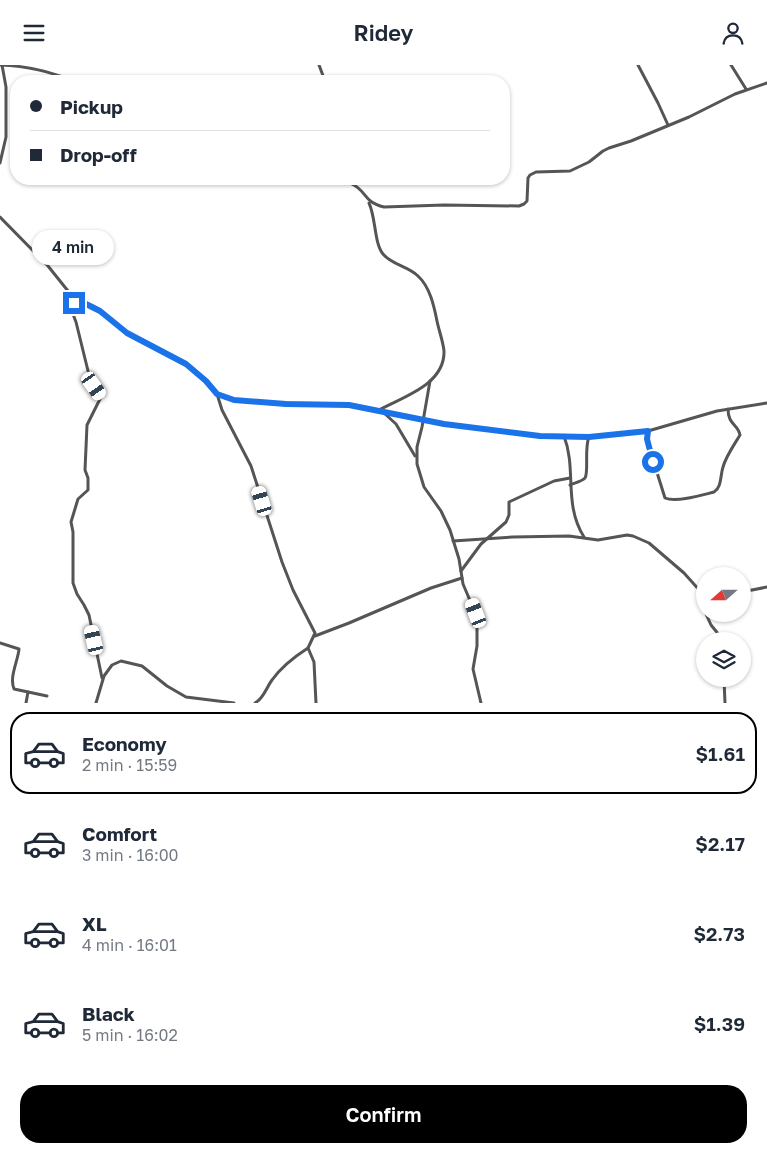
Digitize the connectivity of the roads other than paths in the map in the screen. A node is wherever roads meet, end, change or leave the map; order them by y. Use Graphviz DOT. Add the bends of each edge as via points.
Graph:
graph roads {
  1 [pos="1,65"];
  2 [pos="638,65"];
  3 [pos="731,65"];
  4 [pos="59,75"];
  5 [pos="767,83"];
  6 [pos="746,89"];
  7 [pos="668,125"];
  8 [pos="0,163"];
  9 [pos="353,185"];
  10 [pos="368,201"];
  11 [pos="0,217"];
  12 [pos="80,301"];
  13 [pos="430,381"];
  14 [pos="217,394"];
  15 [pos="767,403"];
  16 [pos="728,409"];
  17 [pos="379,410"];
  18 [pos="423,419"];
  19 [pos="648,431"];
  20 [pos="564,436"];
  21 [pos="589,437"];
  22 [pos="416,456"];
  23 [pos="570,478"];
  24 [pos="570,485"];
  25 [pos="584,537"];
  26 [pos="488,538"];
  27 [pos="453,541"];
  28 [pos="461,571"];
  29 [pos="462,578"];
  30 [pos="696,586"];
  31 [pos="767,587"];
  32 [pos="751,590"];
  33 [pos="315,636"];
  34 [pos="0,643"];
  35 [pos="308,648"];
  36 [pos="102,678"];
  37 [pos="724,687"];
  38 [pos="28,692"];
  39 [pos="47,696"];
  40 [pos="262,697"];
  41 [pos="26,703"];
  42 [pos="96,703"];
  43 [pos="234,703"];
  44 [pos="255,703"];
  45 [pos="263,703"];
  46 [pos="316,703"];
  47 [pos="481,703"];
  48 [pos="724,703"];
  1 -- 4 [label="street"];
  1 -- 8 [label="street" via="6,87 6,137"];
  2 -- 7 [label="street"];
  3 -- 6 [label="street"];
  5 -- 6 [label="street"];
  6 -- 7 [label="street"];
  7 -- 10 [label="street" via="602,151 570,171 530,175 527,201 519,206 384,207"];
  9 -- 10 [label="street"];
  10 -- 13 [label="street" via="382,253 420,277 432,299 444,352 441,364"];
  11 -- 12 [label="street"];
  12 -- 14 [label="street" via="100,311 127,333 186,364"];
  12 -- 36 [label="street" via="71,309 90,379 101,397 87,425 85,470 88,490 78,499 71,522 73,583 88,615"];
  13 -- 17 [label="street"];
  13 -- 18 [label="street"];
  14 -- 17 [label="street" via="250,402 349,405"];
  14 -- 33 [label="street" via="251,466 282,562"];
  15 -- 16 [label="street"];
  16 -- 19 [label="street"];
  16 -- 19 [label="street" via="729,419 740,435 724,463 718,489 714,492 679,499 665,497 650,453"];
  17 -- 18 [label="street"];
  17 -- 22 [label="street" via="392,418"];
  18 -- 20 [label="street" via="512,433"];
  18 -- 22 [label="street"];
  19 -- 21 [label="street"];
  20 -- 21 [label="street"];
  20 -- 23 [label="street" via="570,457"];
  21 -- 24 [label="street" via="586,475"];
  22 -- 27 [label="street" via="424,487 441,511"];
  23 -- 24 [label="street"];
  23 -- 26 [label="street" via="554,481 509,502 507,520"];
  24 -- 25 [label="street" via="573,511"];
  25 -- 26 [label="street"];
  25 -- 30 [label="street" via="638,537"];
  26 -- 27 [label="street"];
  26 -- 28 [label="street"];
  27 -- 28 [label="street"];
  28 -- 29 [label="street"];
  29 -- 33 [label="street"];
  29 -- 47 [label="street" via="478,620 473,669"];
  31 -- 32 [label="street"];
  33 -- 35 [label="street"];
  34 -- 38 [label="street" via="19,649 12,684 14,689"];
  35 -- 40 [label="street" via="279,671"];
  35 -- 46 [label="street" via="314,662"];
  36 -- 42 [label="street"];
  36 -- 43 [label="street" via="112,665 127,661 142,666 186,697"];
  37 -- 48 [label="street"];
  38 -- 39 [label="street"];
  38 -- 41 [label="street"];
  40 -- 44 [label="street"];
  40 -- 45 [label="street"];
}
